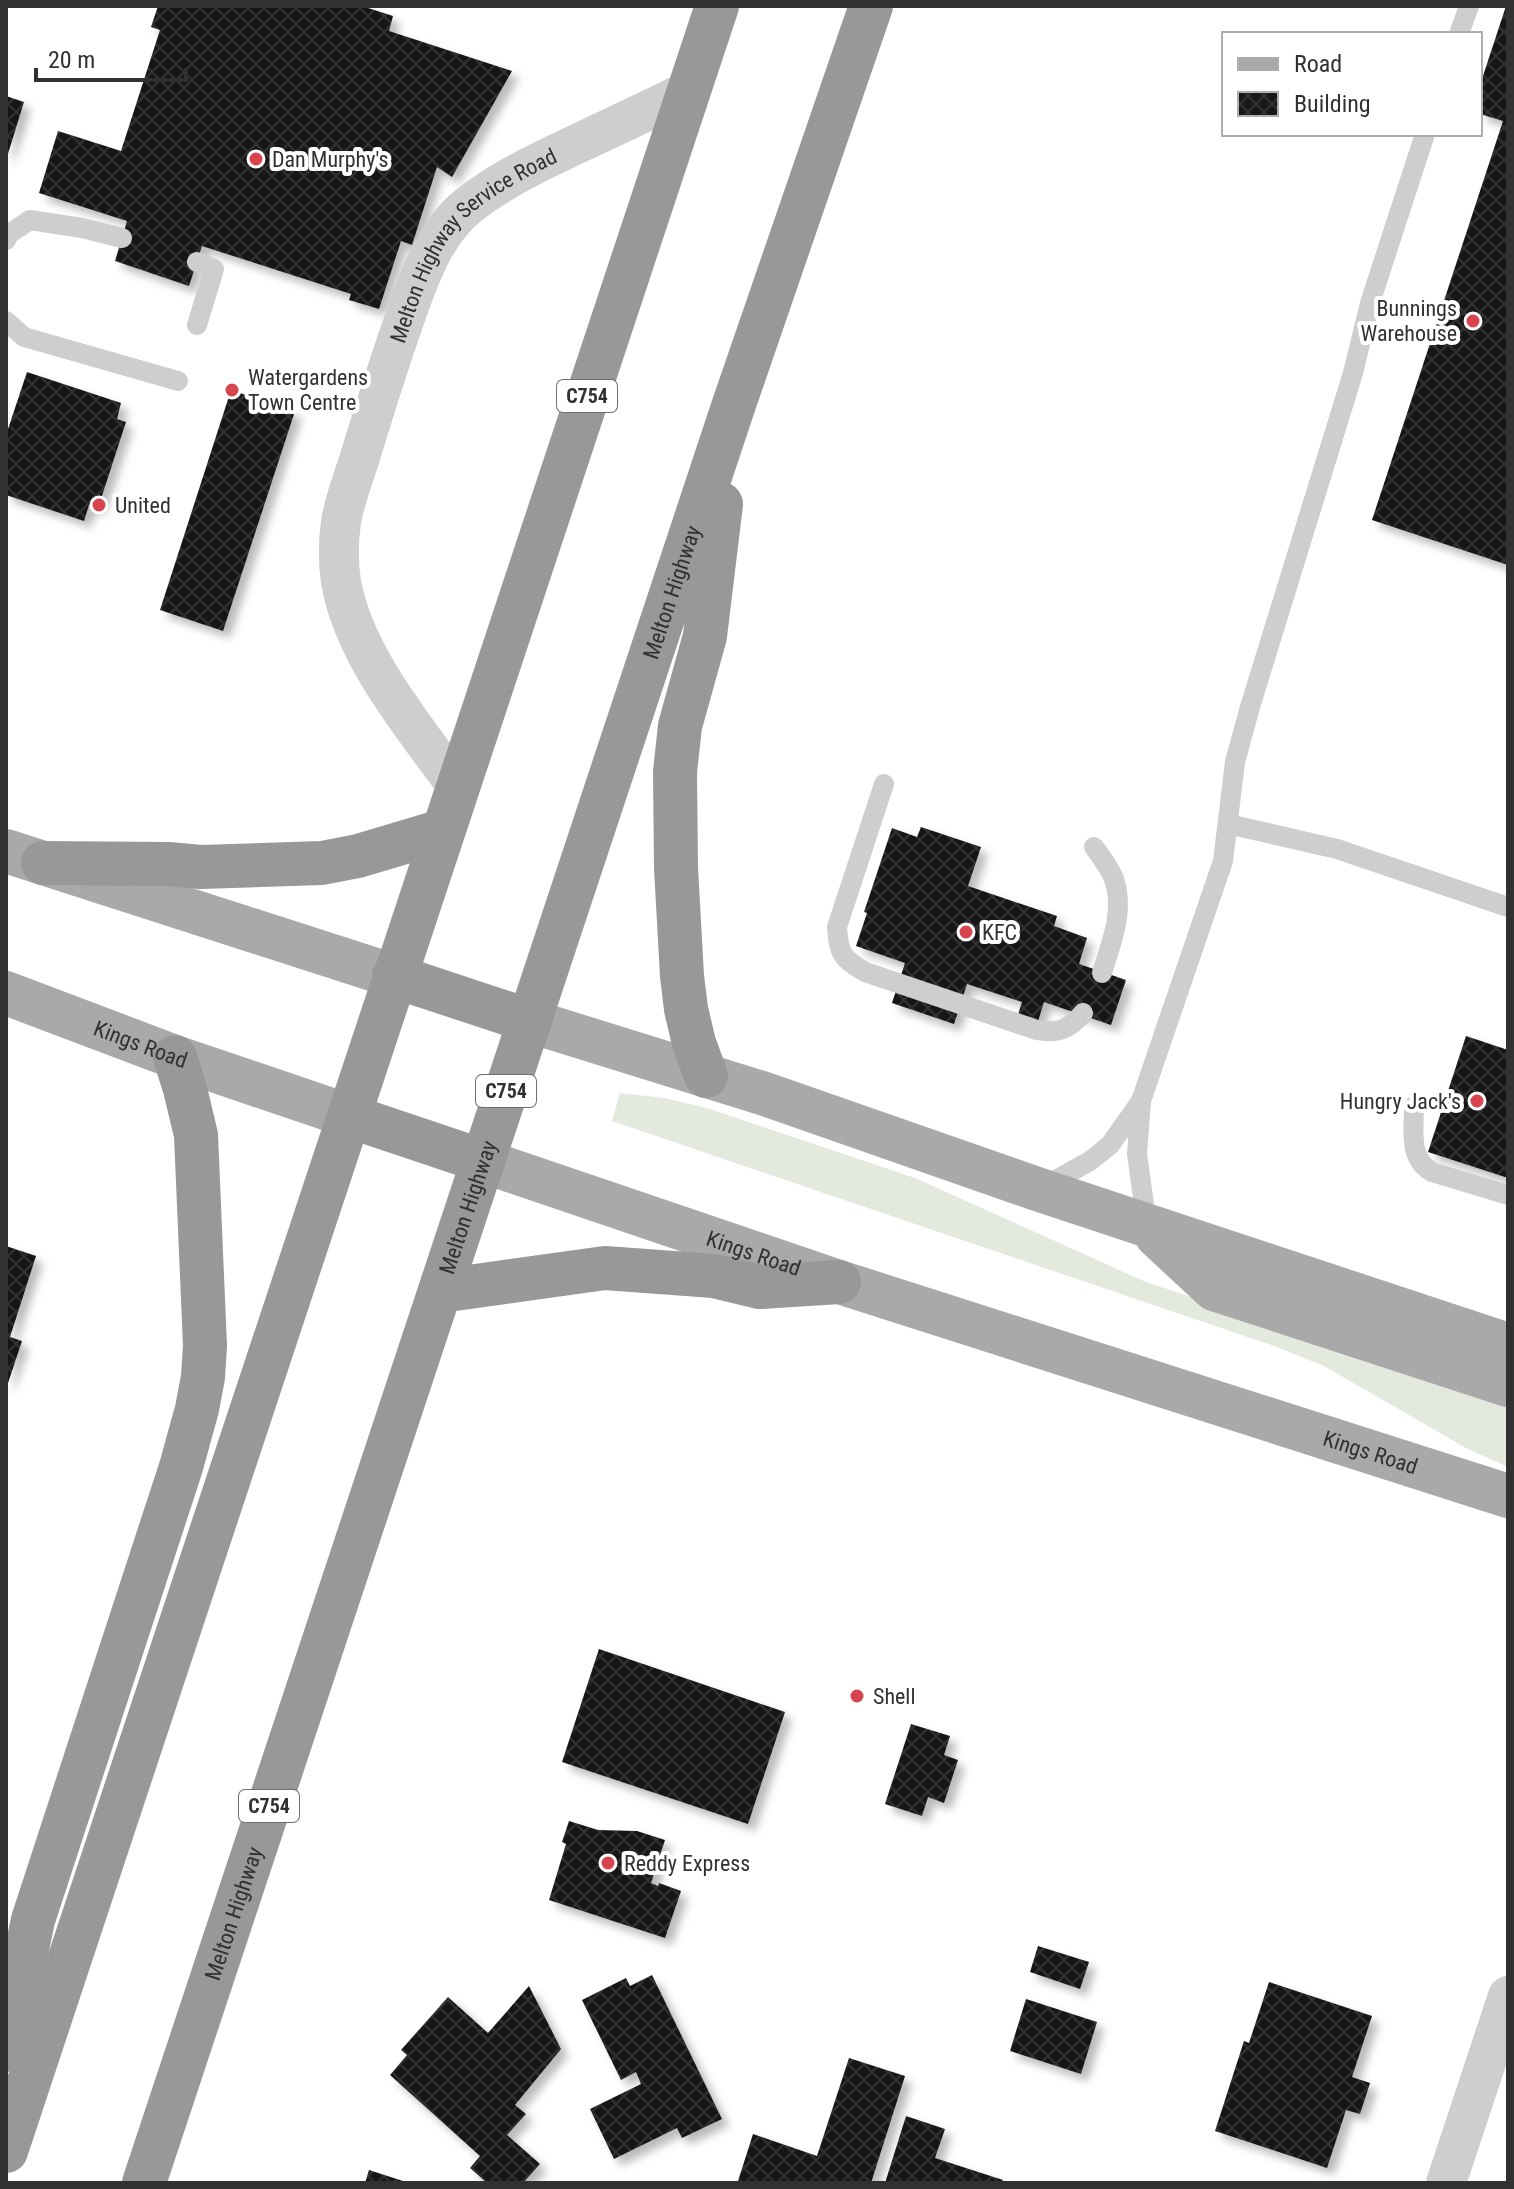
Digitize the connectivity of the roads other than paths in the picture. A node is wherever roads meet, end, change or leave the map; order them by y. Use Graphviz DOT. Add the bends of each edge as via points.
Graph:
graph roads {
  1 [pos="717,6"];
  2 [pos="871,6"];
  3 [pos="1469,6"];
  4 [pos="1460,32"];
  5 [pos="688,91"];
  6 [pos="1424,136"];
  7 [pos="122,238"];
  8 [pos="6,240"];
  9 [pos="197,262"];
  10 [pos="6,321"];
  11 [pos="197,325"];
  12 [pos="178,381"];
  13 [pos="732,410"];
  14 [pos="884,784"];
  15 [pos="457,786"];
  16 [pos="1228,824"];
  17 [pos="442,831"];
  18 [pos="1094,847"];
  19 [pos="24,857"];
  20 [pos="1508,907"];
  21 [pos="1102,973"];
  22 [pos="394,976"];
  23 [pos="6,993"];
  24 [pos="1083,1013"];
  25 [pos="530,1021"];
  26 [pos="175,1057"];
  27 [pos="706,1076"];
  28 [pos="1141,1101"];
  29 [pos="1414,1106"];
  30 [pos="349,1116"];
  31 [pos="483,1161"];
  32 [pos="1037,1189"];
  33 [pos="1508,1195"];
  34 [pos="1147,1226"];
  35 [pos="839,1282"];
  36 [pos="440,1291"];
  37 [pos="1508,1345"];
  38 [pos="1508,1385"];
  39 [pos="1508,1496"];
  40 [pos="1508,1996"];
  41 [pos="6,2050"];
  42 [pos="6,2151"];
  43 [pos="144,2183"];
  44 [pos="1446,2183"];
  1 -- 5 [label="highway, C754"];
  2 -- 13 [label="highway, Melton Highway / C754"];
  3 -- 4 [label="lane"];
  5 -- 15 [label="highway, C754"];
  5 -- 15 [label="street, Melton Highway Service Road" via="503,181 466,207 427,262 381,386 342,519 337,550 341,585 356,632 377,672"];
  6 -- 16 [label="lane" via="1250,707 1235,762"];
  7 -- 8 [label="lane" via="30,220"];
  9 -- 11 [label="lane" via="214,269"];
  10 -- 12 [label="lane" via="24,337"];
  13 -- 25 [label="highway, Melton Highway / C754"];
  13 -- 27 [label="highway" via="705,636 680,726 675,772 682,976"];
  14 -- 24 [label="lane" via="837,927 845,960 865,972 1037,1030 1059,1032"];
  15 -- 17 [label="highway, C754"];
  16 -- 20 [label="lane" via="1337,849"];
  16 -- 28 [label="lane" via="1223,861"];
  17 -- 19 [label="highway" via="322,863 201,867"];
  17 -- 22 [label="highway, C754"];
  18 -- 21 [label="lane" via="1114,877 1118,897 1118,917"];
  19 -- 22 [label="main road"];
  22 -- 25 [label="highway"];
  22 -- 30 [label="highway, C754"];
  23 -- 26 [label="main road, Kings Road"];
  25 -- 27 [label="main road"];
  25 -- 31 [label="highway, Melton Highway / C754"];
  26 -- 30 [label="main road, Kings Road"];
  26 -- 41 [label="highway" via="196,1135 203,1377 181,1467 33,1920"];
  27 -- 32 [label="main road"];
  28 -- 32 [label="lane" via="1110,1145"];
  28 -- 34 [label="lane" via="1137,1154"];
  29 -- 33 [label="lane" via="1414,1150 1425,1168"];
  30 -- 31 [label="highway, Kings Road"];
  30 -- 42 [label="highway, C754"];
  31 -- 35 [label="main road, Kings Road"];
  31 -- 36 [label="highway, Melton Highway / C754"];
  32 -- 34 [label="main road"];
  34 -- 37 [label="main road"];
  34 -- 38 [label="main road" via="1214,1289"];
  35 -- 36 [label="highway" via="760,1287 714,1276 605,1268"];
  35 -- 39 [label="main road, Kings Road"];
  36 -- 43 [label="highway, Melton Highway / C754"];
  40 -- 44 [label="street"];
}
